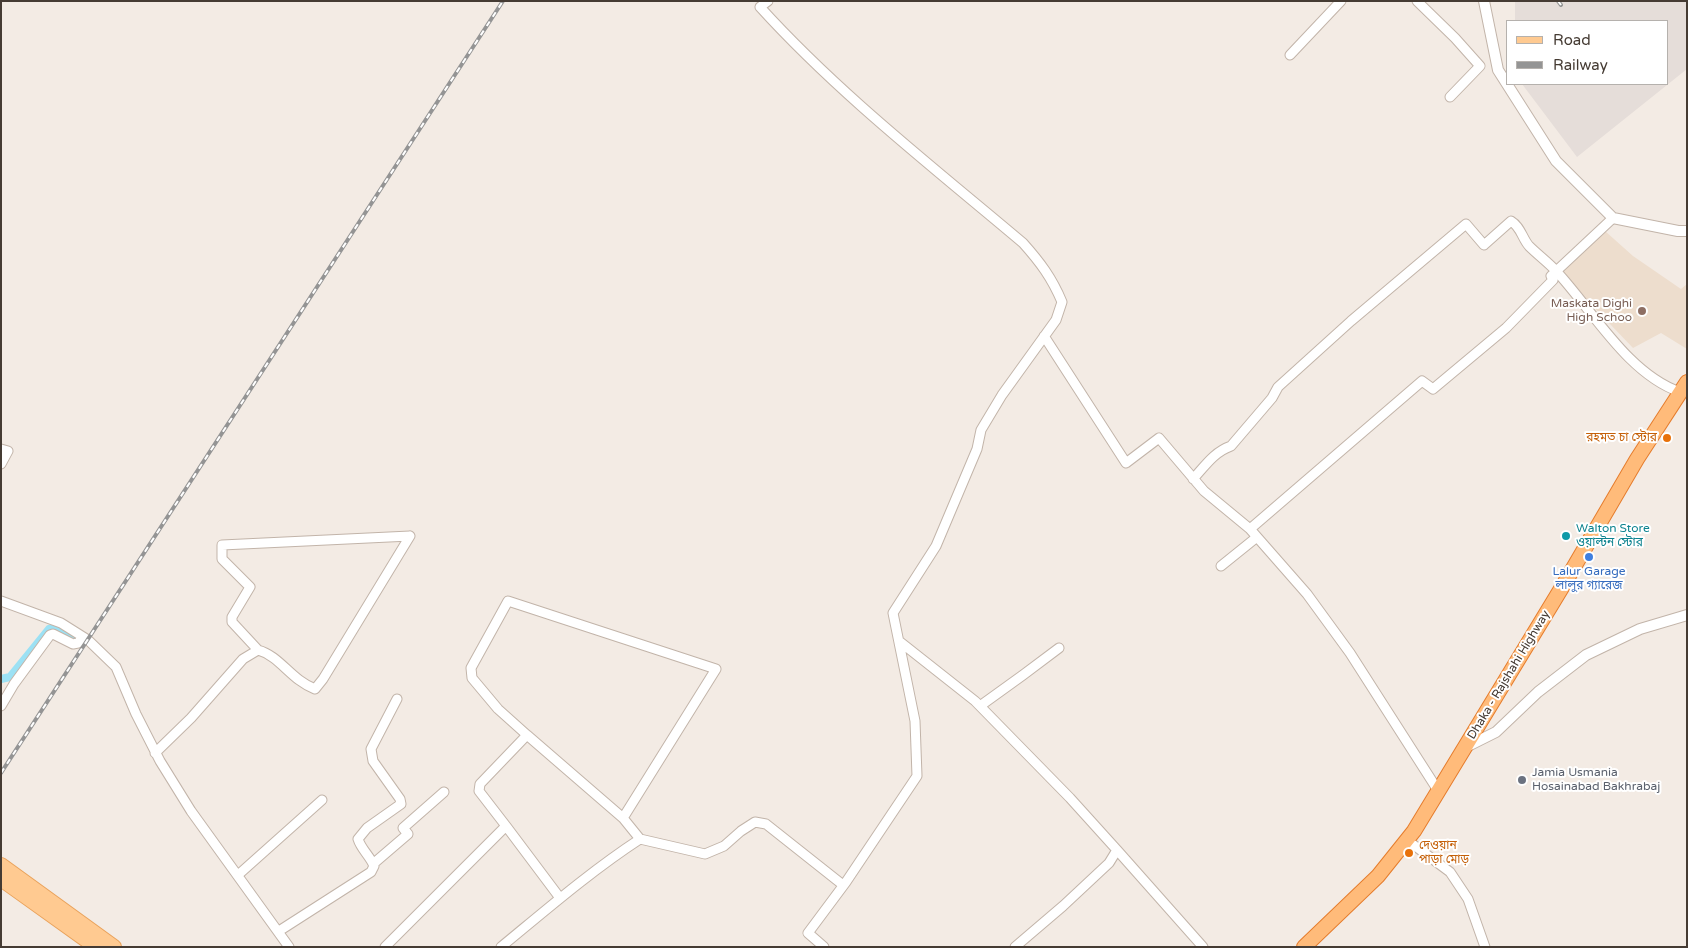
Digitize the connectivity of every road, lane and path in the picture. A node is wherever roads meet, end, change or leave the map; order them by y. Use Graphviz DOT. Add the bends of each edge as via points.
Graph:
graph roads {
  1 [pos="768,1"];
  2 [pos="1341,1"];
  3 [pos="1417,1"];
  4 [pos="1484,1"];
  5 [pos="1290,55"];
  6 [pos="1480,66"];
  7 [pos="1497,66"];
  8 [pos="1506,83"];
  9 [pos="1508,85"];
  10 [pos="1450,97"];
  11 [pos="1613,218"];
  12 [pos="1687,231"];
  13 [pos="1556,271"];
  14 [pos="1044,336"];
  15 [pos="1684,387"];
  16 [pos="1,449"];
  17 [pos="1,464"];
  18 [pos="1194,479"];
  19 [pos="1254,533"];
  20 [pos="1221,566"];
  21 [pos="1,601"];
  22 [pos="1687,615"];
  23 [pos="83,637"];
  24 [pos="899,641"];
  25 [pos="1059,648"];
  26 [pos="258,650"];
  27 [pos="397,698"];
  28 [pos="1,706"];
  29 [pos="980,706"];
  30 [pos="527,735"];
  31 [pos="1466,747"];
  32 [pos="156,753"];
  33 [pos="444,792"];
  34 [pos="1439,792"];
  35 [pos="322,800"];
  36 [pos="623,818"];
  37 [pos="506,826"];
  38 [pos="640,839"];
  39 [pos="1407,840"];
  40 [pos="1117,850"];
  41 [pos="374,864"];
  42 [pos="1,865"];
  43 [pos="238,875"];
  44 [pos="1,879"];
  45 [pos="843,885"];
  46 [pos="560,898"];
  47 [pos="279,931"];
  48 [pos="96,947"];
  49 [pos="114,947"];
  50 [pos="289,947"];
  51 [pos="385,947"];
  52 [pos="501,947"];
  53 [pos="824,947"];
  54 [pos="1015,947"];
  55 [pos="1203,947"];
  56 [pos="1304,947"];
  57 [pos="1485,947"];
  1 -- 14 [label="street" via="760,7 792,42 1023,243 1038,260 1062,302 1056,320"];
  2 -- 5 [label="street"];
  3 -- 6 [label="street"];
  4 -- 7 [label="street"];
  6 -- 7 [label="street"];
  6 -- 10 [label="street"];
  7 -- 8 [label="street"];
  9 -- 11 [label="street" via="1556,161"];
  11 -- 12 [label="street"];
  11 -- 13 [label="street"];
  13 -- 15 [label="street" via="1624,352 1646,373 1668,388"];
  13 -- 18 [label="street" via="1527,243 1511,221 1484,245 1466,224 1278,387 1231,446 1212,456"];
  13 -- 19 [label="street" via="1551,276 1553,280 1506,328 1433,389 1422,380"];
  14 -- 18 [label="street" via="1126,463 1159,438"];
  14 -- 24 [label="street" via="981,430 977,448 936,546 893,613"];
  15 -- 31 [label="highway, Dhaka - Rajshahi Highway"];
  16 -- 17 [label="street" via="8,451"];
  18 -- 19 [label="street"];
  19 -- 20 [label="street"];
  19 -- 34 [label="street" via="1307,594 1350,654"];
  21 -- 23 [label="street" via="60,623"];
  22 -- 31 [label="street" via="1640,629 1586,655 1538,692 1496,732"];
  23 -- 28 [label="street" via="73,644 50,635"];
  23 -- 32 [label="street" via="116,667"];
  24 -- 29 [label="street"];
  24 -- 45 [label="street" via="915,721 917,776"];
  25 -- 29 [label="street"];
  26 -- 26 [label="street" via="232,622 250,587 222,559 222,545 410,536 315,689 303,684 267,653"];
  26 -- 32 [label="street" via="243,659"];
  27 -- 41 [label="street" via="371,749 373,761 401,804 358,839"];
  29 -- 40 [label="street"];
  30 -- 36 [label="street"];
  30 -- 36 [label="street" via="498,710 472,678 471,668 508,601 716,669"];
  30 -- 37 [label="street" via="480,784 479,791"];
  31 -- 34 [label="highway, Dhaka - Rajshahi Highway"];
  32 -- 43 [label="street" via="191,812"];
  33 -- 41 [label="street" via="403,828 408,834"];
  34 -- 39 [label="highway, Dhaka - Rajshahi Highway"];
  35 -- 43 [label="street"];
  36 -- 38 [label="street"];
  37 -- 46 [label="street"];
  37 -- 51 [label="street"];
  38 -- 45 [label="street" via="705,854 724,846 755,822 766,824"];
  38 -- 46 [label="street"];
  39 -- 56 [label="highway, Dhaka - Rajshahi Highway" via="1378,876"];
  39 -- 57 [label="street" via="1450,872 1468,899"];
  40 -- 54 [label="street" via="1109,863"];
  40 -- 55 [label="street"];
  41 -- 47 [label="street" via="371,872"];
  42 -- 49 [label="main road"];
  43 -- 47 [label="street"];
  44 -- 48 [label="main road"];
  45 -- 53 [label="street" via="808,933"];
  46 -- 52 [label="street"];
  47 -- 50 [label="street"];
}
